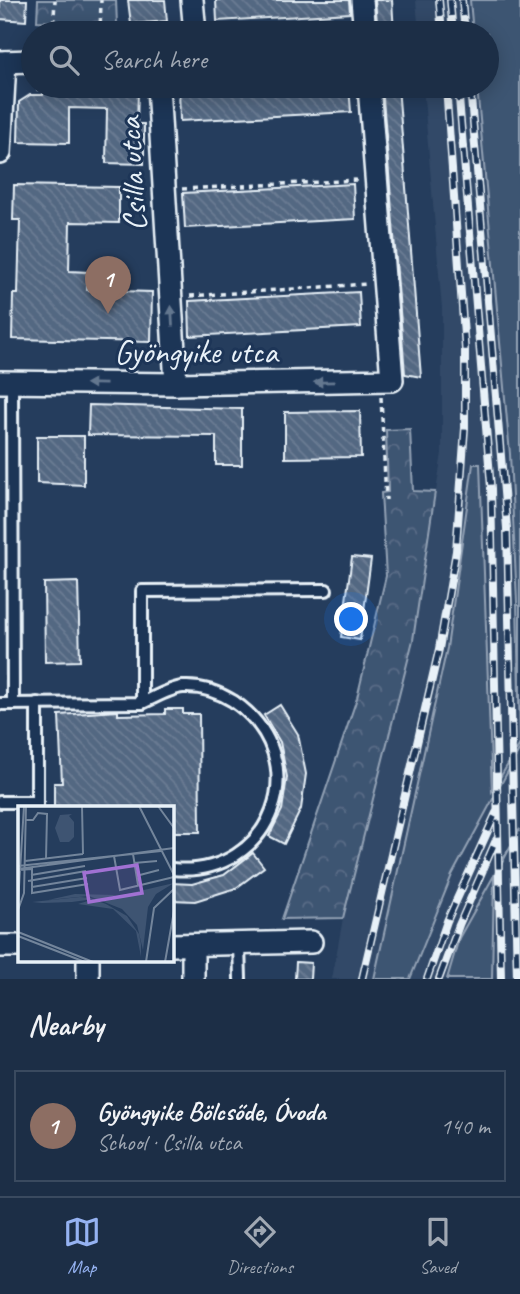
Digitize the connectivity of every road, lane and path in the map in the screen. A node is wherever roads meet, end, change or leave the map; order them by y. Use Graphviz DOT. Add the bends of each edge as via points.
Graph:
graph roads {
  1 [pos="55,0"];
  2 [pos="101,0"];
  3 [pos="192,0"];
  4 [pos="362,0"];
  5 [pos="54,21"];
  6 [pos="100,21"];
  7 [pos="194,21"];
  8 [pos="364,21"];
  9 [pos="21,61"];
  10 [pos="2,62"];
  11 [pos="159,98"];
  12 [pos="370,98"];
  13 [pos="0,153"];
  14 [pos="368,180"];
  15 [pos="182,189"];
  16 [pos="374,283"];
  17 [pos="188,296"];
  18 [pos="6,383"];
  19 [pos="176,384"];
  20 [pos="386,388"];
  21 [pos="386,500"];
  22 [pos="326,590"];
  23 [pos="37,703"];
  24 [pos="142,703"];
  25 [pos="0,704"];
  26 [pos="13,704"];
  27 [pos="0,802"];
  28 [pos="37,805"];
  29 [pos="173,869"];
  30 [pos="311,942"];
  31 [pos="239,944"];
  32 [pos="182,945"];
  33 [pos="0,946"];
  34 [pos="18,946"];
  35 [pos="193,979"];
  36 [pos="240,979"];
  1 -- 5 [label="path"];
  2 -- 6 [label="path"];
  3 -- 7 [label="street"];
  4 -- 8 [label="street"];
  9 -- 10 [label="street"];
  10 -- 13 [label="street"];
  19 -- 11 [label="street, Csilla utca, one-way"];
  12 -- 20 [label="street"];
  14 -- 15 [label="path"];
  16 -- 17 [label="path"];
  19 -- 18 [label="street, Gyöngyike utca, one-way"];
  18 -- 26 [label="lane"];
  20 -- 19 [label="street, Gyöngyike utca, one-way"];
  20 -- 21 [label="path"];
  22 -- 24 [label="lane" via="142,592"];
  23 -- 24 [label="lane"];
  23 -- 26 [label="lane"];
  23 -- 28 [label="lane"];
  24 -- 29 [label="lane" via="181,687 216,690 247,711 269,738 279,773 273,808 258,840 228,860 195,872"];
  25 -- 26 [label="lane"];
  27 -- 28 [label="lane"];
  30 -- 31 [label="street"];
  31 -- 32 [label="street"];
  31 -- 36 [label="lane"];
  32 -- 35 [label="street"];
  33 -- 34 [label="street"];
}
